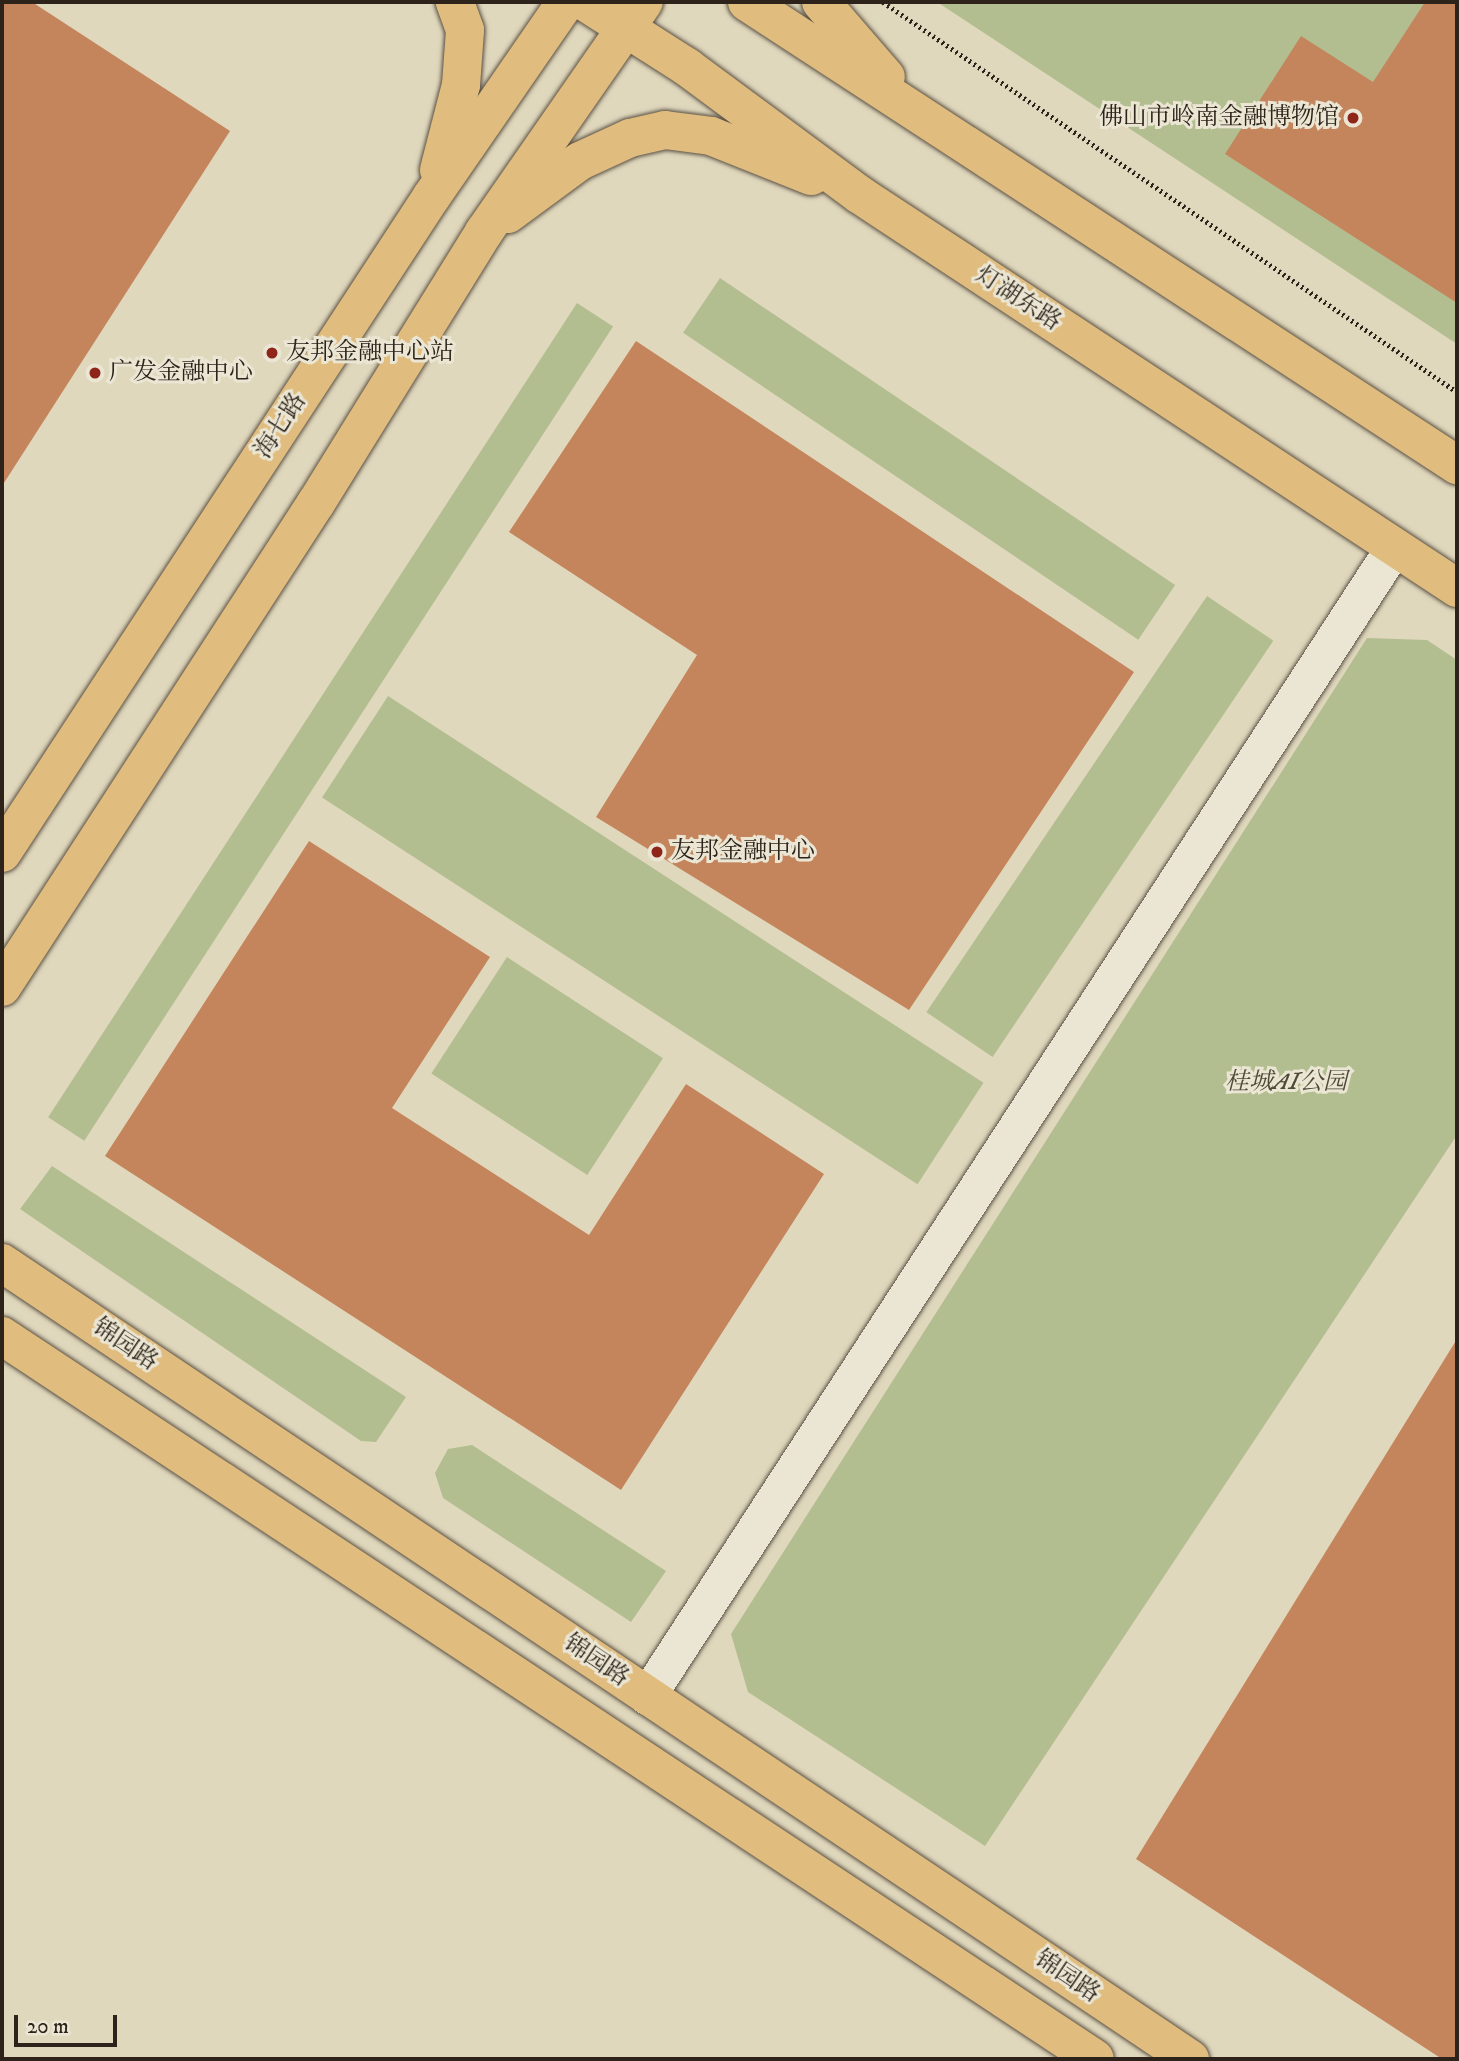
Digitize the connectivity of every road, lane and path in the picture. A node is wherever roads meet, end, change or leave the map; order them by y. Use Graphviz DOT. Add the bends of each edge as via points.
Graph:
graph roads {
  1 [pos="455,2"];
  2 [pos="566,2"];
  3 [pos="585,2"];
  4 [pos="747,2"];
  5 [pos="821,2"];
  6 [pos="883,2"];
  7 [pos="634,15"];
  8 [pos="915,111"];
  9 [pos="860,195"];
  10 [pos="432,196"];
  11 [pos="484,232"];
  12 [pos="1457,392"];
  13 [pos="1457,465"];
  14 [pos="1394,547"];
  15 [pos="1457,588"];
  16 [pos="2,853"];
  17 [pos="9,975"];
  18 [pos="2,1007"];
  19 [pos="2,1238"];
  20 [pos="2,1264"];
  21 [pos="64,1304"];
  22 [pos="2,1336"];
  23 [pos="17,1351"];
  24 [pos="647,1696"];
  25 [pos="1094,2059"];
  26 [pos="1190,2059"];
  1 -- 10 [label="main road" via="465,30 461,85"];
  2 -- 10 [label="main road, 海七路"];
  3 -- 7 [label="main road, 灯湖东路"];
  4 -- 8 [label="main road"];
  5 -- 8 [label="main road"];
  6 -- 12 [label="path"];
  7 -- 9 [label="main road, 灯湖东路" via="687,66"];
  7 -- 11 [label="main road"];
  8 -- 13 [label="main road"];
  9 -- 11 [label="main road" via="711,136 665,130 630,138 579,161"];
  9 -- 14 [label="main road, 灯湖东路"];
  10 -- 16 [label="main road, 海七路"];
  11 -- 17 [label="main road" via="316,503"];
  14 -- 15 [label="main road, 灯湖东路"];
  14 -- 24 [label="street"];
  17 -- 18 [label="main road"];
  19 -- 21 [label="main road"];
  20 -- 21 [label="main road, 锦园路"];
  21 -- 24 [label="main road, 锦园路"];
  22 -- 23 [label="main road"];
  23 -- 25 [label="main road"];
  24 -- 26 [label="main road, 锦园路"];
}
